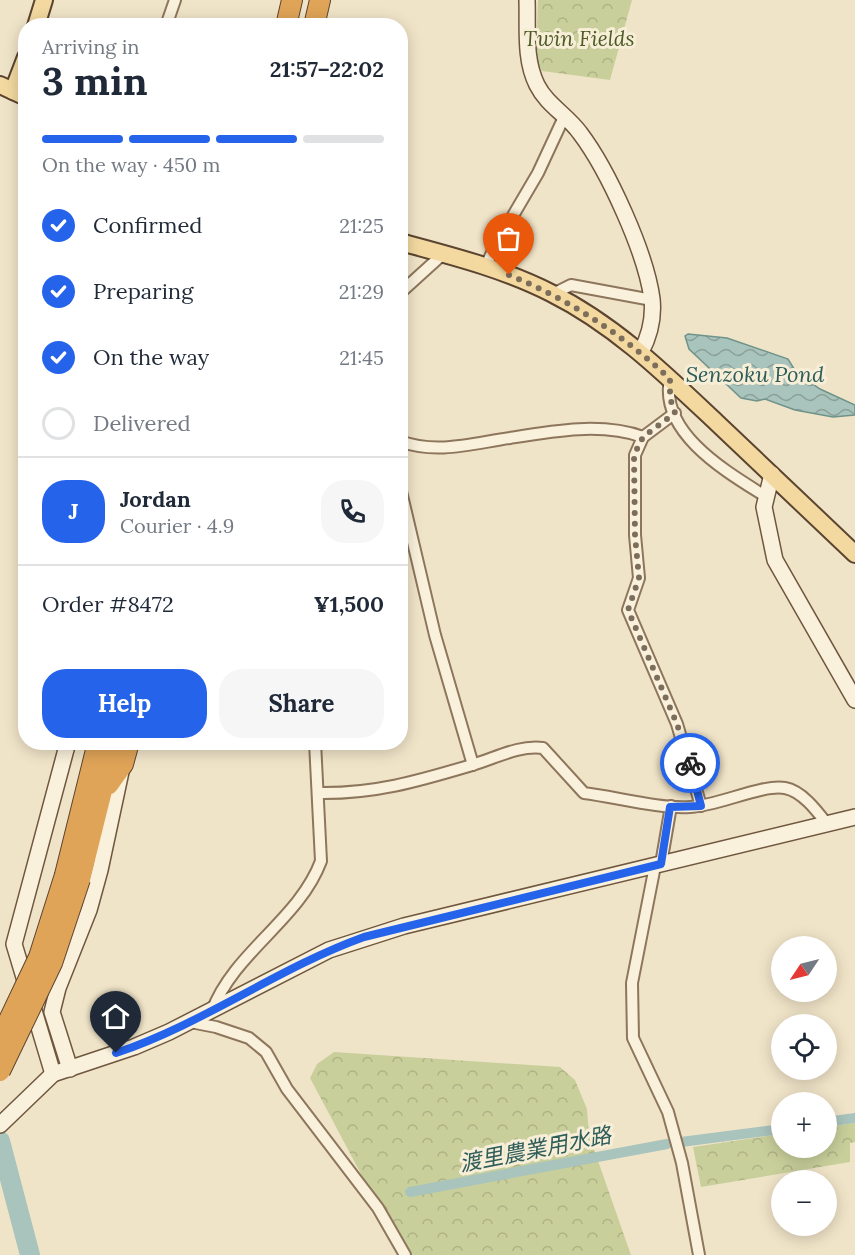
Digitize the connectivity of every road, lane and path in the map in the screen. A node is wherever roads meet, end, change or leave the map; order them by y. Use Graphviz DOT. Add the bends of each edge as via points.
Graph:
graph roads {
  1 [pos="44,0"];
  2 [pos="175,0"];
  3 [pos="280,0"];
  4 [pos="292,0"];
  5 [pos="308,0"];
  6 [pos="320,0"];
  7 [pos="527,0"];
  8 [pos="38,18"];
  9 [pos="169,18"];
  10 [pos="276,18"];
  11 [pos="288,18"];
  12 [pos="303,18"];
  13 [pos="316,18"];
  14 [pos="564,117"];
  15 [pos="408,244"];
  16 [pos="443,254"];
  17 [pos="486,266"];
  18 [pos="408,286"];
  19 [pos="553,294"];
  20 [pos="652,300"];
  21 [pos="641,352"];
  22 [pos="670,379"];
  23 [pos="675,413"];
  24 [pos="643,437"];
  25 [pos="408,443"];
  26 [pos="772,474"];
  27 [pos="765,496"];
  28 [pos="408,521"];
  29 [pos="855,554"];
  30 [pos="855,700"];
  31 [pos="66,750"];
  32 [pos="90,750"];
  33 [pos="97,750"];
  34 [pos="111,750"];
  35 [pos="127,750"];
  36 [pos="315,750"];
  37 [pos="123,765"];
  38 [pos="473,765"];
  39 [pos="318,793"];
  40 [pos="92,796"];
  41 [pos="701,806"];
  42 [pos="670,807"];
  43 [pos="855,817"];
  44 [pos="827,824"];
  45 [pos="658,865"];
  46 [pos="72,877"];
  47 [pos="212,1011"];
  48 [pos="190,1022"];
  49 [pos="0,1039"];
  50 [pos="70,1069"];
  51 [pos="0,1071"];
  52 [pos="53,1074"];
  53 [pos="5,1121"];
  54 [pos="405,1255"];
  55 [pos="699,1255"];
  1 -- 8 [label="main road"];
  2 -- 9 [label="street"];
  3 -- 10 [label="highway"];
  4 -- 11 [label="highway"];
  5 -- 12 [label="highway"];
  6 -- 13 [label="highway"];
  7 -- 14 [label="street" via="530,67 547,100"];
  14 -- 17 [label="street"];
  14 -- 20 [label="street" via="596,157 622,211 647,273"];
  15 -- 16 [label="main road"];
  16 -- 17 [label="main road"];
  16 -- 18 [label="street"];
  17 -- 19 [label="main road"];
  19 -- 20 [label="street" via="571,285"];
  19 -- 21 [label="main road"];
  20 -- 21 [label="street" via="651,327"];
  21 -- 22 [label="main road"];
  22 -- 23 [label="street"];
  22 -- 26 [label="main road"];
  23 -- 24 [label="street"];
  23 -- 27 [label="street" via="702,452"];
  24 -- 25 [label="street" via="611,430 574,430 471,446 426,447"];
  24 -- 41 [label="street" via="634,455 639,578 628,610 677,724"];
  26 -- 27 [label="street"];
  26 -- 29 [label="main road"];
  27 -- 30 [label="street" via="765,521 775,560"];
  28 -- 38 [label="street" via="435,635"];
  31 -- 52 [label="street" via="15,944"];
  32 -- 40 [label="highway"];
  33 -- 40 [label="highway"];
  34 -- 40 [label="highway"];
  35 -- 37 [label="highway"];
  36 -- 39 [label="street"];
  37 -- 40 [label="highway"];
  37 -- 50 [label="street" via="100,870 52,1012"];
  38 -- 39 [label="street" via="375,791"];
  38 -- 42 [label="street" via="528,746 543,748 584,793"];
  39 -- 47 [label="street" via="321,861 316,874 306,893 251,952 218,995"];
  40 -- 46 [label="highway"];
  41 -- 42 [label="street"];
  41 -- 44 [label="street" via="787,788 816,809"];
  42 -- 45 [label="street"];
  43 -- 44 [label="street"];
  44 -- 45 [label="street"];
  45 -- 47 [label="street" via="364,937 329,950"];
  45 -- 55 [label="street" via="632,983 633,1038 668,1112"];
  46 -- 49 [label="highway, bridge"];
  46 -- 51 [label="highway, bridge" via="52,963"];
  47 -- 48 [label="street"];
  48 -- 50 [label="street"];
  48 -- 54 [label="street" via="249,1038 266,1052 287,1089 378,1208"];
  50 -- 52 [label="street"];
  52 -- 53 [label="street"];
}
